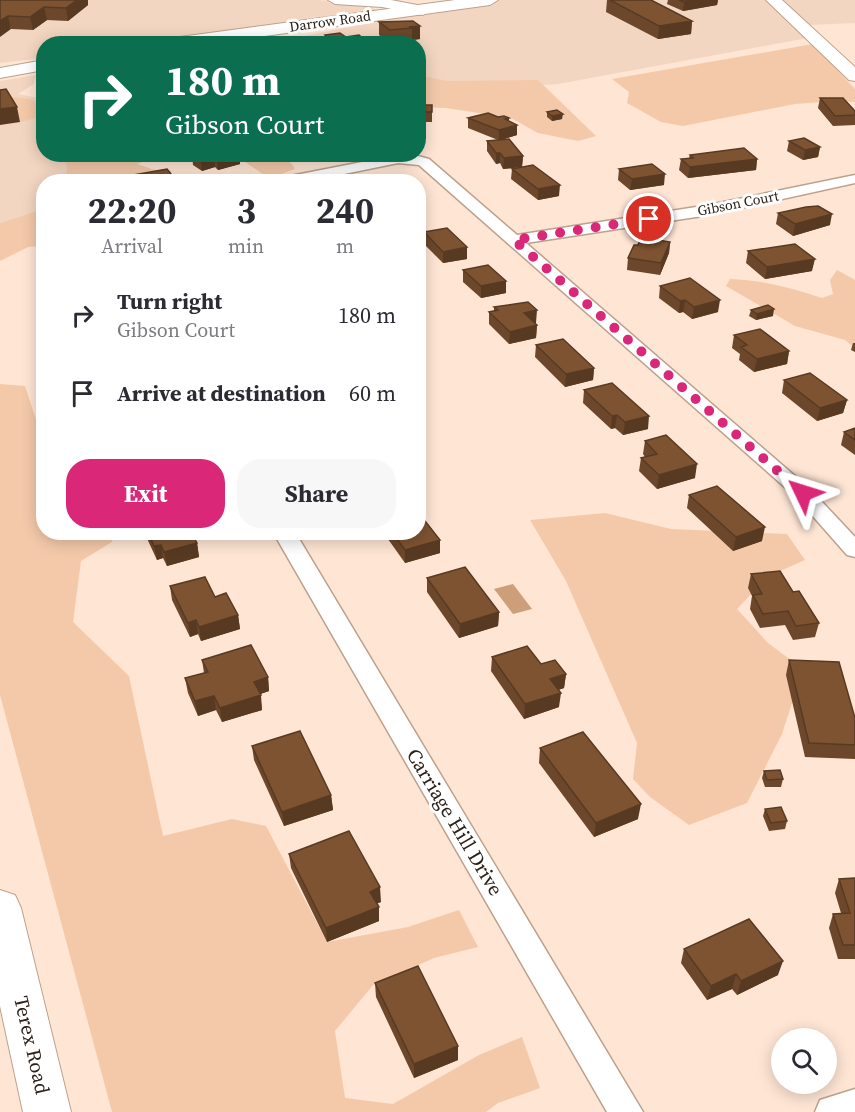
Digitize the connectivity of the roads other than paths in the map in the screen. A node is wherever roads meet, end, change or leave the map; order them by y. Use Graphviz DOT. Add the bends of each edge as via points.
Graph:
graph roads {
  1 [pos="335,0"];
  2 [pos="490,0"];
  3 [pos="773,0"];
  4 [pos="423,10"];
  5 [pos="273,34"];
  6 [pos="251,36"];
  7 [pos="268,36"];
  8 [pos="36,61"];
  9 [pos="0,66"];
  10 [pos="36,66"];
  11 [pos="0,73"];
  12 [pos="36,75"];
  13 [pos="855,76"];
  14 [pos="0,81"];
  15 [pos="383,162"];
  16 [pos="421,162"];
  17 [pos="321,174"];
  18 [pos="855,180"];
  19 [pos="514,240"];
  20 [pos="289,540"];
  21 [pos="855,550"];
  22 [pos="0,908"];
  23 [pos="855,1106"];
  24 [pos="47,1112"];
  25 [pos="626,1112"];
  26 [pos="832,1112"];
  1 -- 4 [label="street"];
  2 -- 4 [label="main road, Darrow Road"];
  3 -- 13 [label="street"];
  4 -- 5 [label="main road, Darrow Road" via="407,16"];
  5 -- 6 [label="main road, Darrow Road"];
  5 -- 7 [label="main road, Darrow Road"];
  8 -- 9 [label="main road"];
  10 -- 11 [label="main road"];
  12 -- 14 [label="main road"];
  15 -- 17 [label="street"];
  16 -- 19 [label="street"];
  18 -- 19 [label="street, Gibson Court" via="709,210"];
  19 -- 21 [label="street" via="803,493"];
  20 -- 25 [label="street, Carriage Hill Drive"];
  22 -- 24 [label="street, Terex Road"];
  23 -- 26 [label="street"];
}
